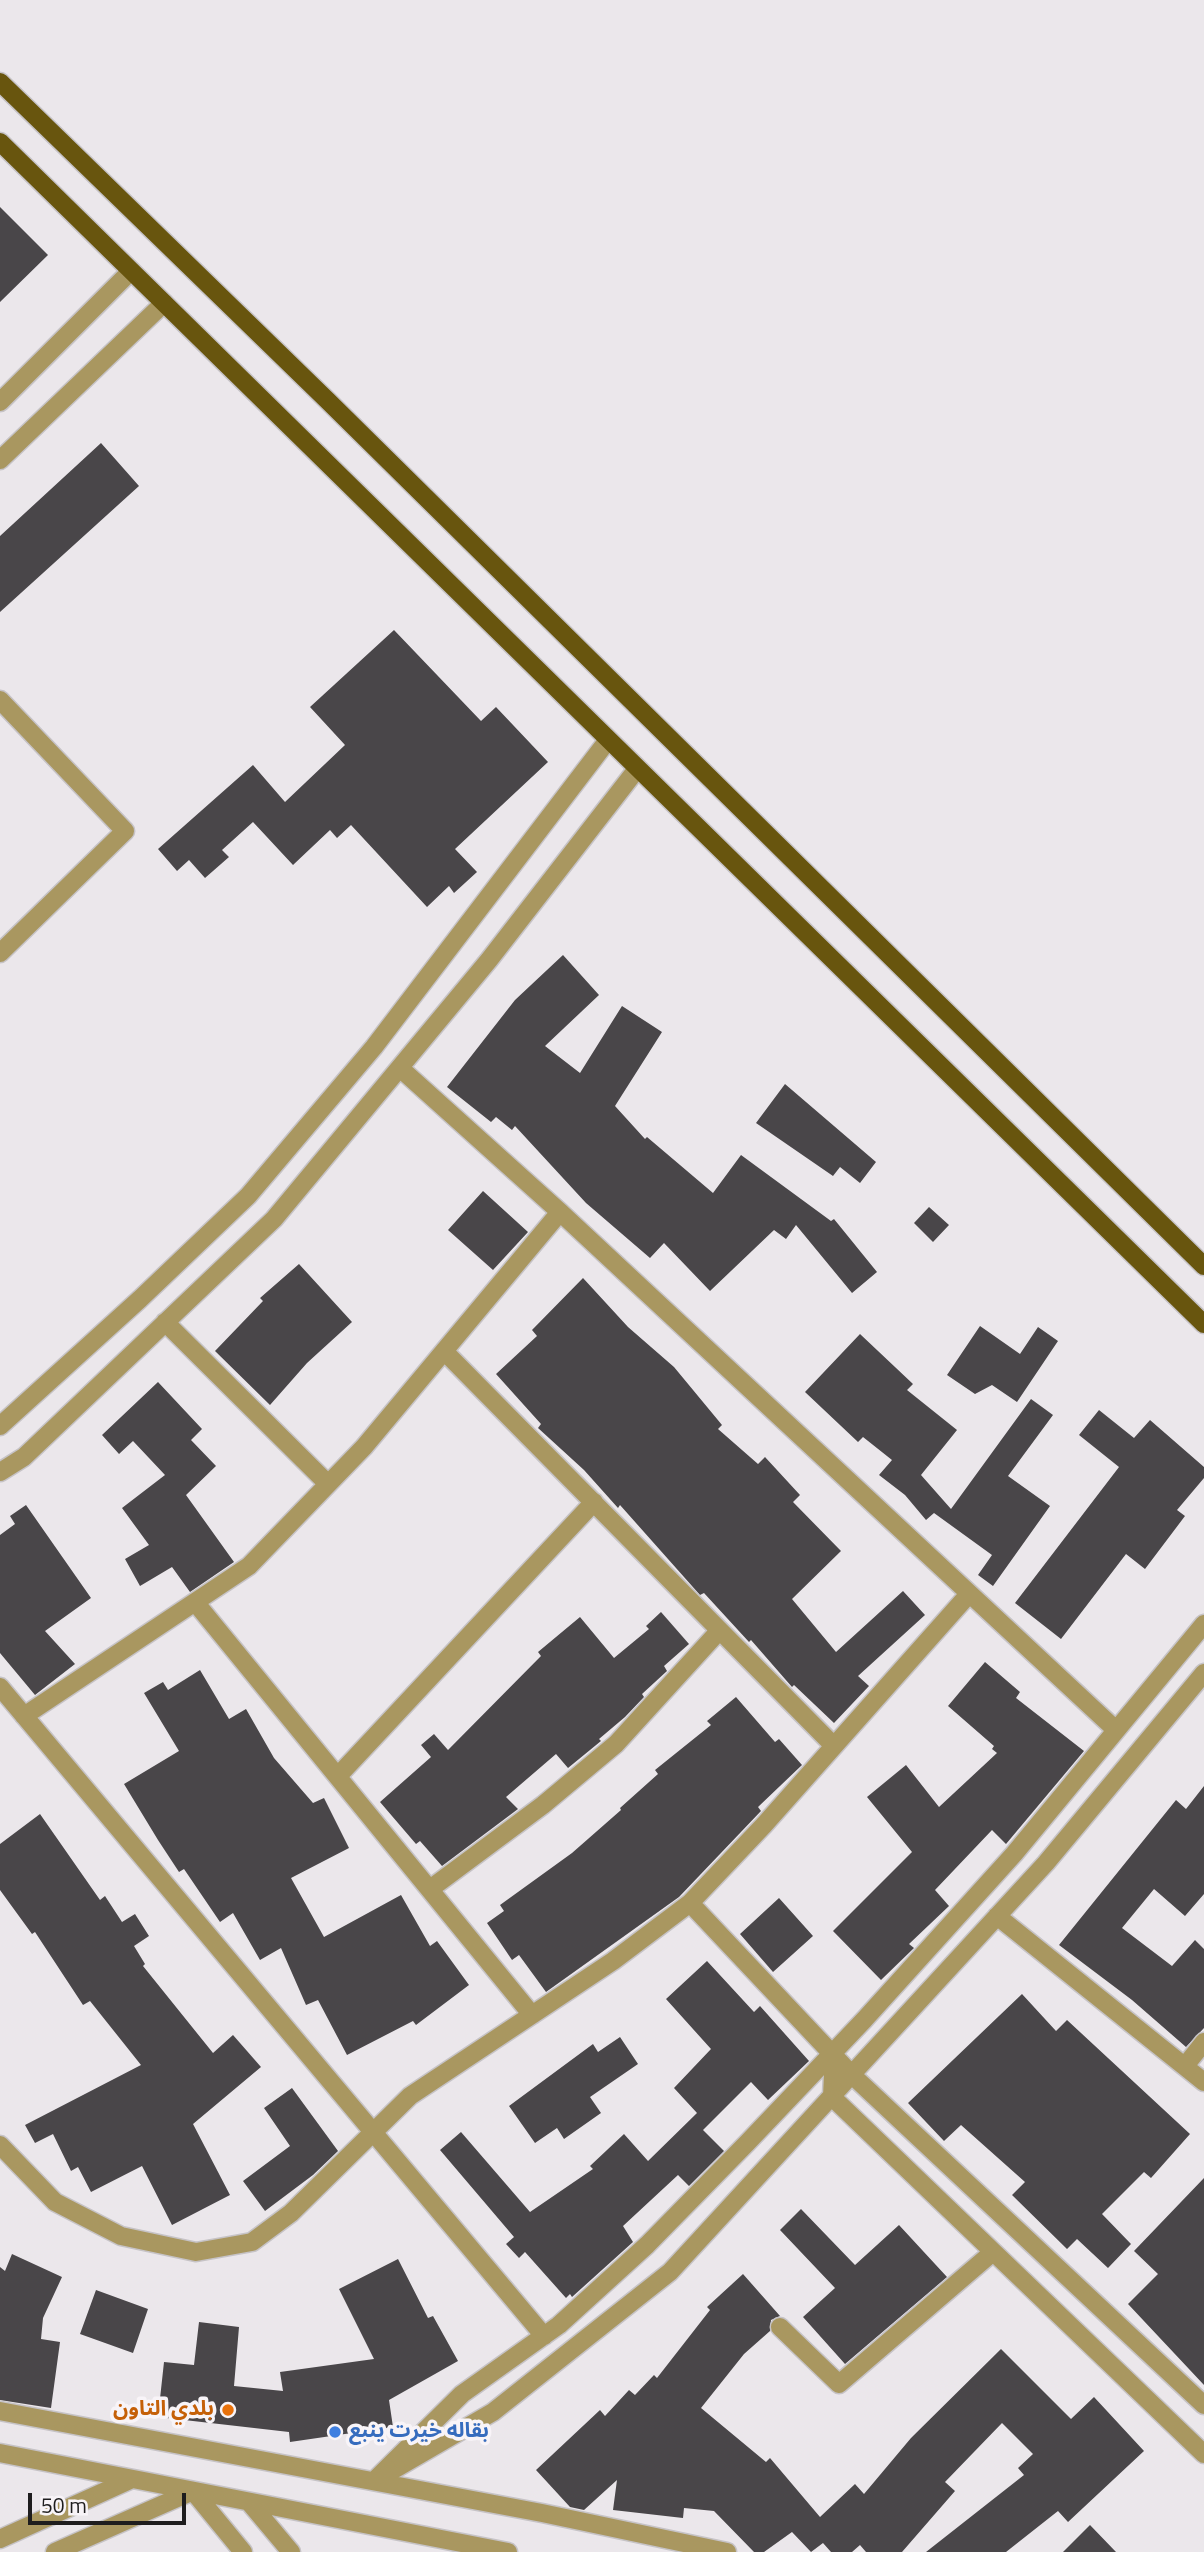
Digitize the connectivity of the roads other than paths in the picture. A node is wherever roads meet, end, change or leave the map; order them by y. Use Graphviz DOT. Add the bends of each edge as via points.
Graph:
graph roads {
  1 [pos="0,82"];
  2 [pos="0,142"];
  3 [pos="131,271"];
  4 [pos="164,303"];
  5 [pos="0,402"];
  6 [pos="0,460"];
  7 [pos="4,711"];
  8 [pos="608,740"];
  9 [pos="637,769"];
  10 [pos="0,953"];
  11 [pos="401,1069"];
  12 [pos="560,1212"];
  13 [pos="1204,1266"];
  14 [pos="165,1322"];
  15 [pos="1204,1324"];
  16 [pos="444,1350"];
  17 [pos="0,1426"];
  18 [pos="0,1472"];
  19 [pos="328,1484"];
  20 [pos="594,1502"];
  21 [pos="969,1594"];
  22 [pos="195,1602"];
  23 [pos="1204,1625"];
  24 [pos="719,1631"];
  25 [pos="1204,1674"];
  26 [pos="0,1687"];
  27 [pos="23,1716"];
  28 [pos="1116,1730"];
  29 [pos="834,1746"];
  30 [pos="338,1776"];
  31 [pos="429,1889"];
  32 [pos="690,1903"];
  33 [pos="997,1916"];
  34 [pos="532,2015"];
  35 [pos="1204,2042"];
  36 [pos="834,2052"];
  37 [pos="1185,2066"];
  38 [pos="852,2075"];
  39 [pos="1204,2082"];
  40 [pos="832,2097"];
  41 [pos="373,2132"];
  42 [pos="0,2145"];
  43 [pos="993,2252"];
  44 [pos="780,2327"];
  45 [pos="544,2336"];
  46 [pos="1204,2405"];
  47 [pos="0,2411"];
  48 [pos="0,2453"];
  49 [pos="1204,2454"];
  50 [pos="132,2479"];
  51 [pos="374,2481"];
  52 [pos="193,2491"];
  53 [pos="249,2502"];
  54 [pos="0,2539"];
  55 [pos="55,2552"];
  56 [pos="243,2552"];
  57 [pos="291,2552"];
  58 [pos="508,2552"];
  59 [pos="727,2552"];
  1 -- 13 [label="main road"];
  2 -- 3 [label="main road"];
  3 -- 4 [label="main road"];
  3 -- 5 [label="street"];
  4 -- 6 [label="street"];
  4 -- 8 [label="main road"];
  7 -- 10 [label="street" via="125,831"];
  8 -- 9 [label="main road"];
  8 -- 17 [label="street" via="374,1047 248,1196"];
  9 -- 11 [label="street"];
  9 -- 15 [label="main road"];
  11 -- 12 [label="street"];
  11 -- 14 [label="street" via="274,1219"];
  12 -- 16 [label="street"];
  12 -- 21 [label="street"];
  14 -- 18 [label="street" via="24,1457"];
  14 -- 19 [label="street"];
  16 -- 19 [label="street"];
  16 -- 20 [label="street"];
  19 -- 22 [label="street" via="249,1566"];
  20 -- 24 [label="street"];
  20 -- 30 [label="street"];
  21 -- 28 [label="street"];
  21 -- 29 [label="street"];
  22 -- 27 [label="street"];
  22 -- 30 [label="street"];
  23 -- 28 [label="street"];
  24 -- 29 [label="street"];
  24 -- 31 [label="street" via="616,1744"];
  25 -- 33 [label="street"];
  26 -- 27 [label="street"];
  27 -- 41 [label="street"];
  28 -- 36 [label="street" via="1014,1854"];
  29 -- 32 [label="street"];
  30 -- 31 [label="street"];
  31 -- 34 [label="street"];
  32 -- 34 [label="street"];
  32 -- 36 [label="street"];
  33 -- 37 [label="street"];
  33 -- 38 [label="street"];
  34 -- 41 [label="street" via="410,2096"];
  35 -- 37 [label="street"];
  36 -- 38 [label="street"];
  36 -- 40 [label="street"];
  36 -- 45 [label="street" via="647,2245"];
  37 -- 39 [label="street"];
  38 -- 40 [label="street"];
  38 -- 46 [label="street"];
  40 -- 43 [label="street"];
  40 -- 51 [label="street" via="670,2272 494,2412"];
  41 -- 42 [label="street" via="291,2213 252,2242 196,2252 121,2235 55,2202"];
  41 -- 45 [label="street"];
  43 -- 44 [label="street" via="839,2384"];
  43 -- 49 [label="street"];
  45 -- 51 [label="street" via="462,2395"];
  47 -- 51 [label="street"];
  48 -- 50 [label="street"];
  50 -- 52 [label="street"];
  50 -- 54 [label="street"];
  51 -- 59 [label="street"];
  52 -- 53 [label="street"];
  52 -- 55 [label="street"];
  52 -- 56 [label="street"];
  53 -- 57 [label="street"];
  53 -- 58 [label="street"];
}
